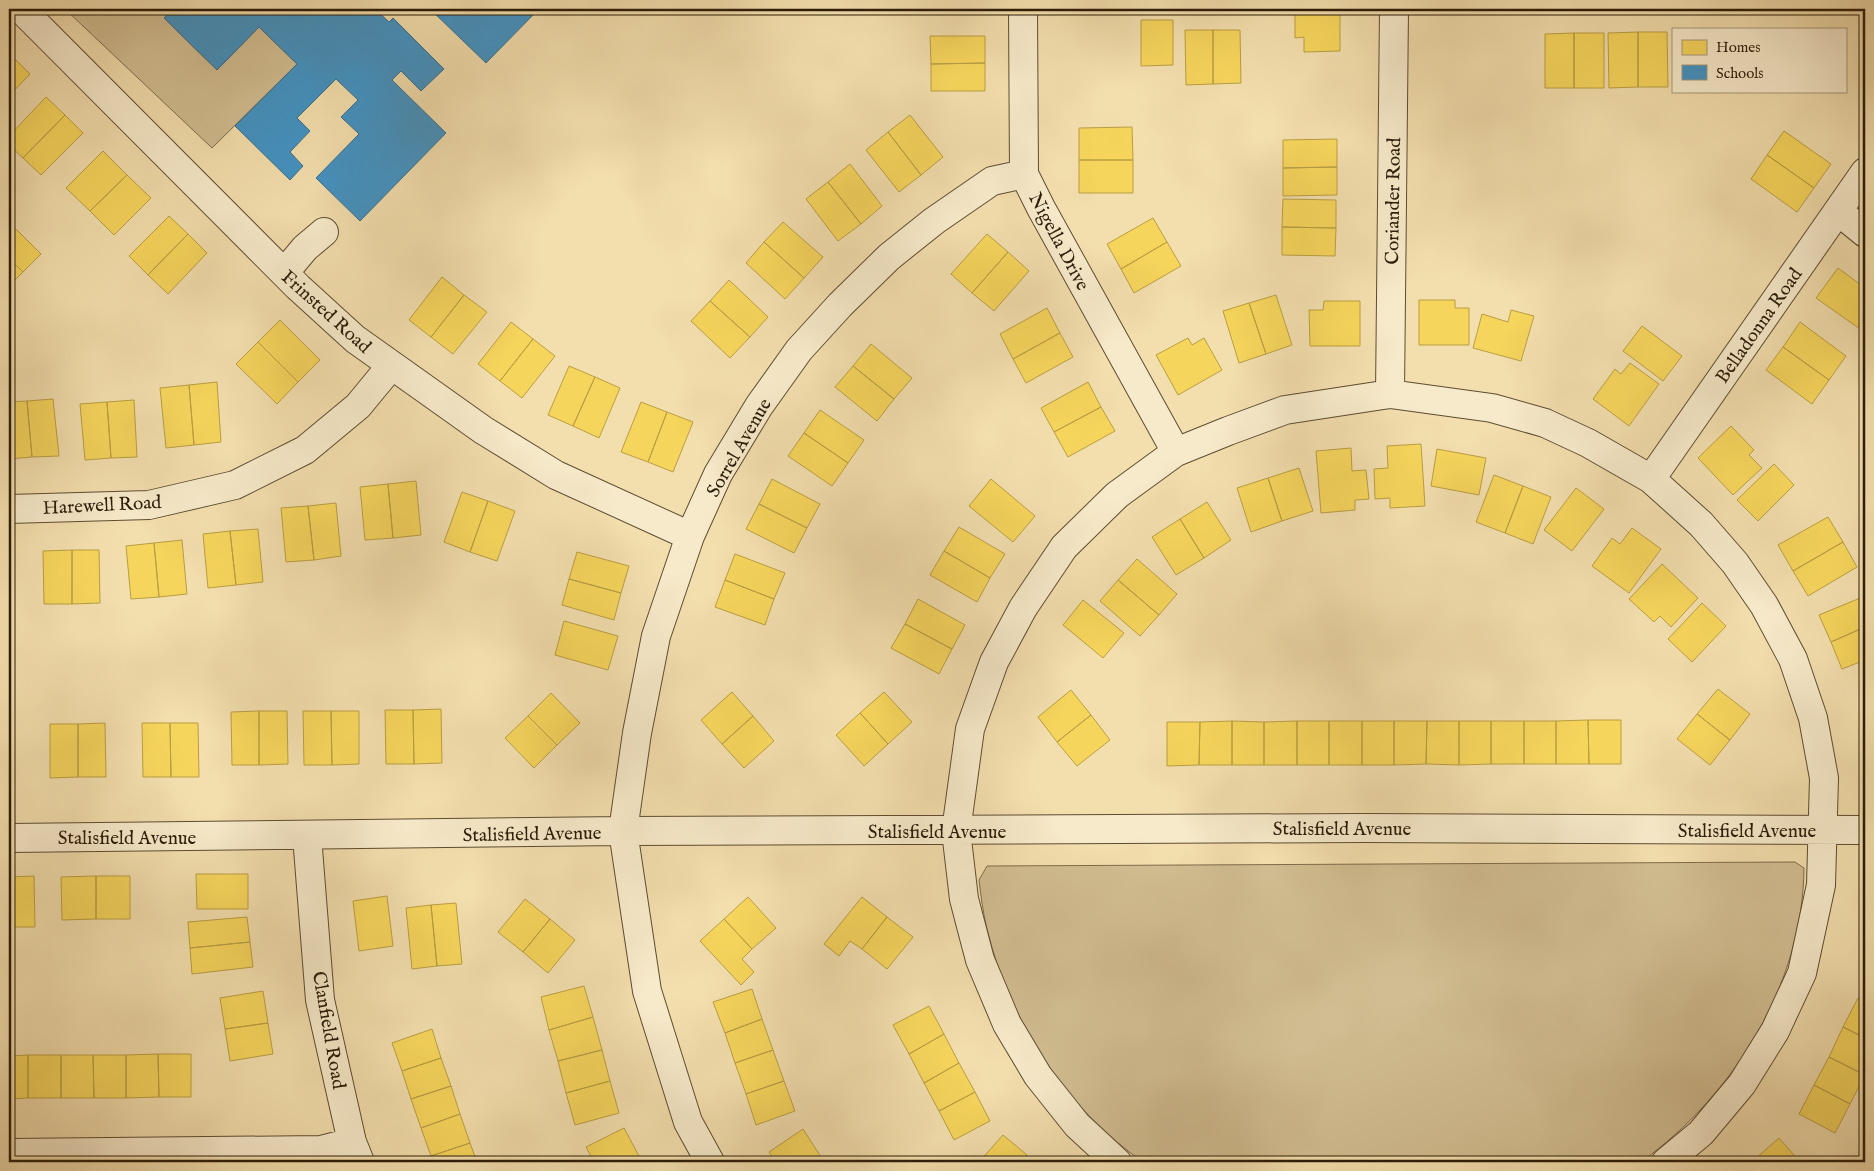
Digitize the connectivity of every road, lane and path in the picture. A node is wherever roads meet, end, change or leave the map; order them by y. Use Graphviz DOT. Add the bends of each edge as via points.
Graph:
graph roads {
  1 [pos="22,9"];
  2 [pos="1024,9"];
  3 [pos="1394,9"];
  4 [pos="1865,172"];
  5 [pos="1024,174"];
  6 [pos="1838,211"];
  7 [pos="324,232"];
  8 [pos="1865,233"];
  9 [pos="284,273"];
  10 [pos="391,366"];
  11 [pos="1390,394"];
  12 [pos="1176,452"];
  13 [pos="1651,479"];
  14 [pos="9,509"];
  15 [pos="690,536"];
  16 [pos="1865,830"];
  17 [pos="956,831"];
  18 [pos="1821,831"];
  19 [pos="622,832"];
  20 [pos="307,836"];
  21 [pos="9,838"];
  22 [pos="356,1152"];
  23 [pos="9,1153"];
  24 [pos="710,1162"];
  25 [pos="1117,1162"];
  26 [pos="1666,1162"];
  1 -- 9 [label="street, Frinsted Road"];
  2 -- 5 [label="street, Nigella Drive"];
  3 -- 11 [label="street, Coriander Road"];
  4 -- 6 [label="street, Belladonna Road"];
  5 -- 12 [label="street, Nigella Drive"];
  5 -- 15 [label="street, Sorrel Avenue" via="992,181 934,221 889,257 840,305 799,350 759,406 718,474"];
  6 -- 8 [label="street"];
  6 -- 13 [label="street, Belladonna Road"];
  7 -- 9 [label="street"];
  9 -- 10 [label="street, Frinsted Road" via="355,339"];
  10 -- 14 [label="street, Harewell Road" via="358,406 305,450 235,485 149,505"];
  10 -- 15 [label="street, Frinsted Road" via="483,430 556,475"];
  11 -- 12 [label="street" via="1285,410"];
  11 -- 13 [label="street" via="1492,408 1545,423"];
  12 -- 17 [label="street" via="1117,495 1064,547 1022,608 994,662 970,729"];
  13 -- 18 [label="street" via="1701,524 1735,563 1764,605 1792,659 1812,718 1824,778"];
  15 -- 19 [label="street, Sorrel Avenue" via="656,636"];
  16 -- 18 [label="street, Stalisfield Avenue"];
  17 -- 18 [label="street, Stalisfield Avenue" via="1373,828"];
  17 -- 19 [label="street, Stalisfield Avenue"];
  17 -- 25 [label="street" via="966,907 980,960 1007,1024 1038,1076 1078,1125"];
  18 -- 26 [label="street" via="1821,885 1802,973 1779,1023 1742,1084 1701,1133"];
  19 -- 20 [label="street, Stalisfield Avenue"];
  19 -- 24 [label="street, Sorrel Avenue" via="647,991 688,1122"];
  20 -- 21 [label="street, Stalisfield Avenue"];
  20 -- 22 [label="street, Clanfield Road" via="320,1000"];
  22 -- 23 [label="street"];
}
